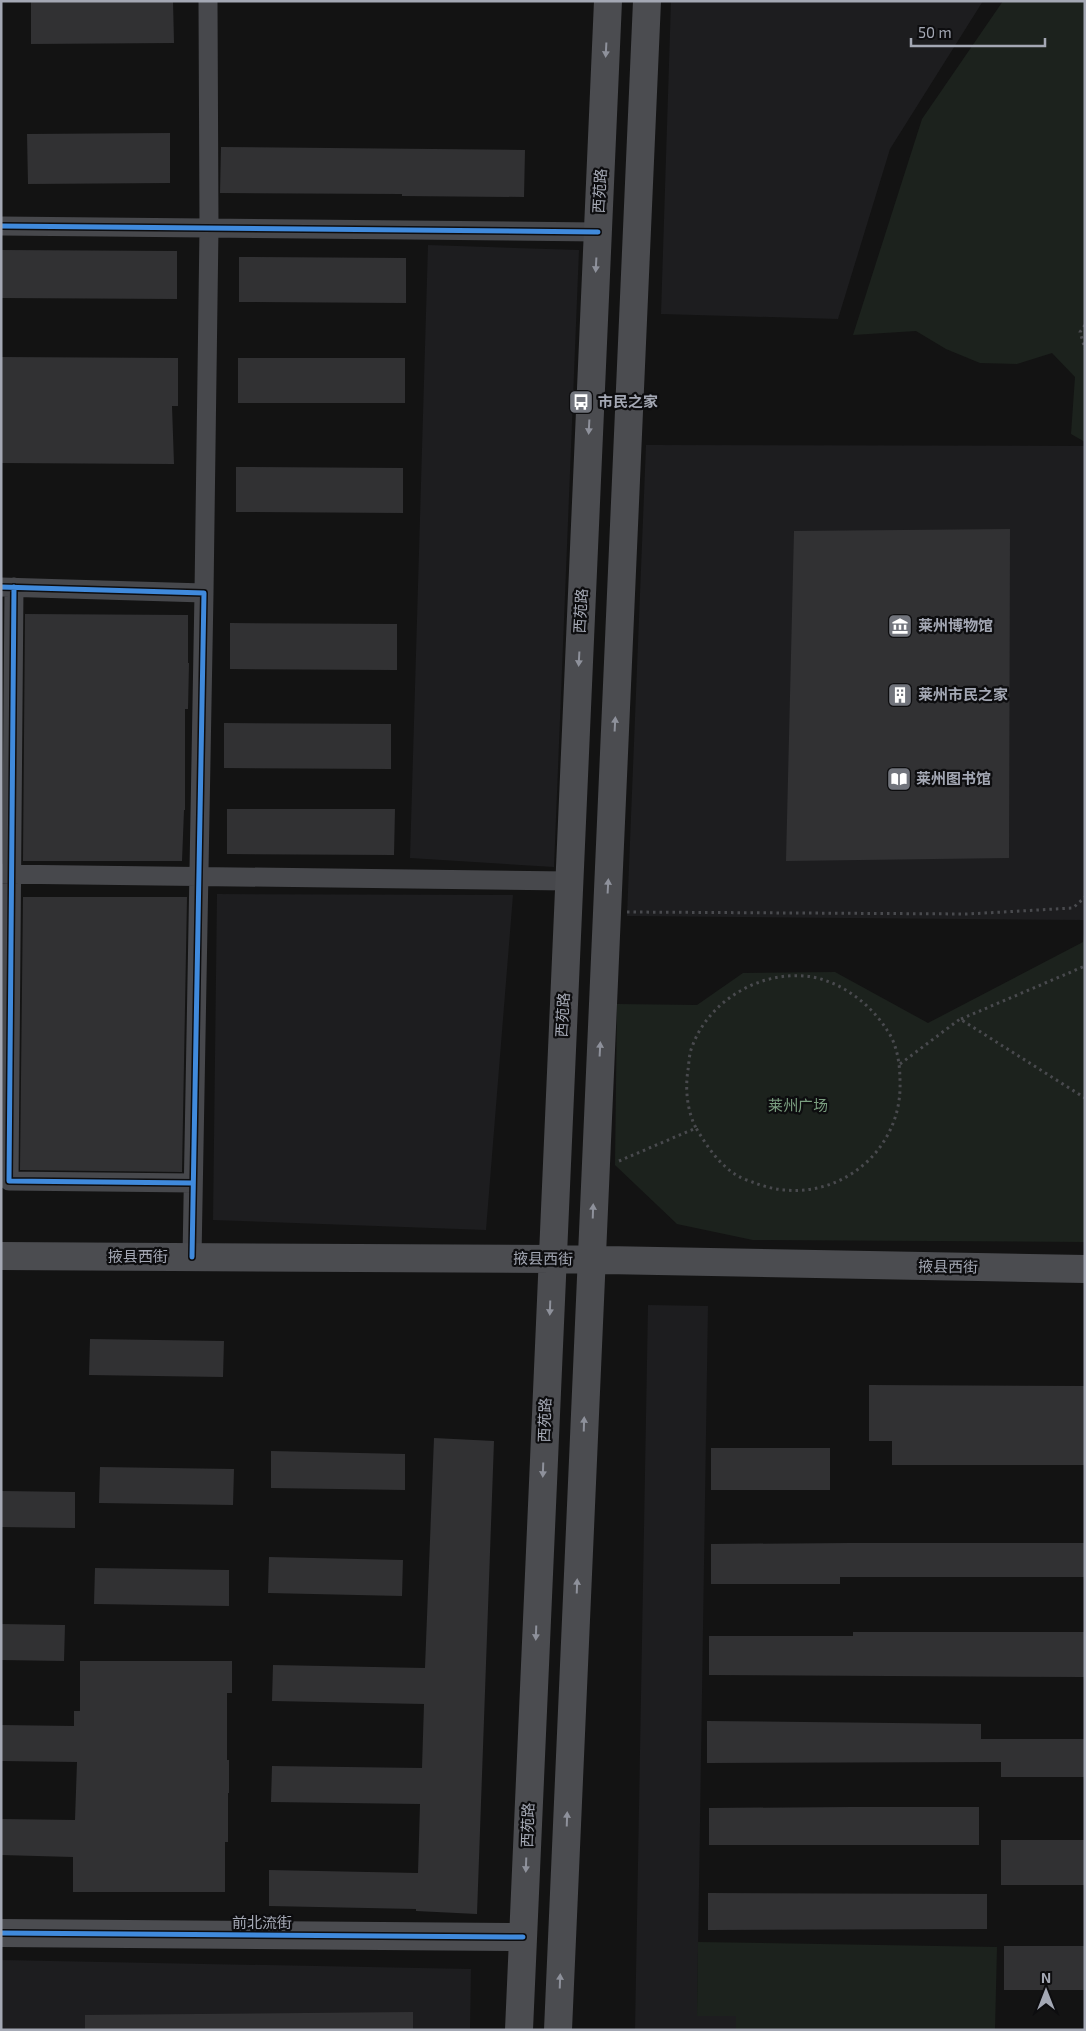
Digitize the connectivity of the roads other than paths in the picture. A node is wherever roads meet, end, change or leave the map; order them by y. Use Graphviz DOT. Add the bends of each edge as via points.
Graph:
graph roads {
  1 [pos="208,1"];
  2 [pos="608,1"];
  3 [pos="647,1"];
  4 [pos="1,226"];
  5 [pos="209,228"];
  6 [pos="598,232"];
  7 [pos="8,587"];
  8 [pos="204,593"];
  9 [pos="7,874"];
  10 [pos="199,877"];
  11 [pos="569,881"];
  12 [pos="5,1181"];
  13 [pos="194,1184"];
  14 [pos="1,1256"];
  15 [pos="192,1257"];
  16 [pos="552,1259"];
  17 [pos="591,1260"];
  18 [pos="1085,1269"];
  19 [pos="1,1933"];
  20 [pos="523,1938"];
  21 [pos="519,2030"];
  22 [pos="558,2030"];
  1 -- 5 [label="street"];
  2 -- 6 [label="main road, 西苑路, one-way"];
  17 -- 3 [label="main road, one-way"];
  4 -- 5 [label="street"];
  5 -- 6 [label="street"];
  5 -- 8 [label="street"];
  6 -- 11 [label="main road, 西苑路, one-way"];
  7 -- 8 [label="street"];
  7 -- 9 [label="street"];
  8 -- 10 [label="street"];
  9 -- 10 [label="street"];
  9 -- 12 [label="street"];
  10 -- 11 [label="street"];
  10 -- 13 [label="street"];
  11 -- 16 [label="main road, 西苑路"];
  12 -- 13 [label="street"];
  13 -- 15 [label="street"];
  14 -- 15 [label="main road, 掖县西街"];
  15 -- 16 [label="main road, 掖县西街"];
  16 -- 17 [label="main road, 掖县西街"];
  16 -- 20 [label="main road, 西苑路, one-way"];
  17 -- 18 [label="main road, 掖县西街"];
  22 -- 17 [label="main road, one-way"];
  19 -- 20 [label="main road, 前北流街"];
  20 -- 21 [label="main road, 西苑路"];
}
